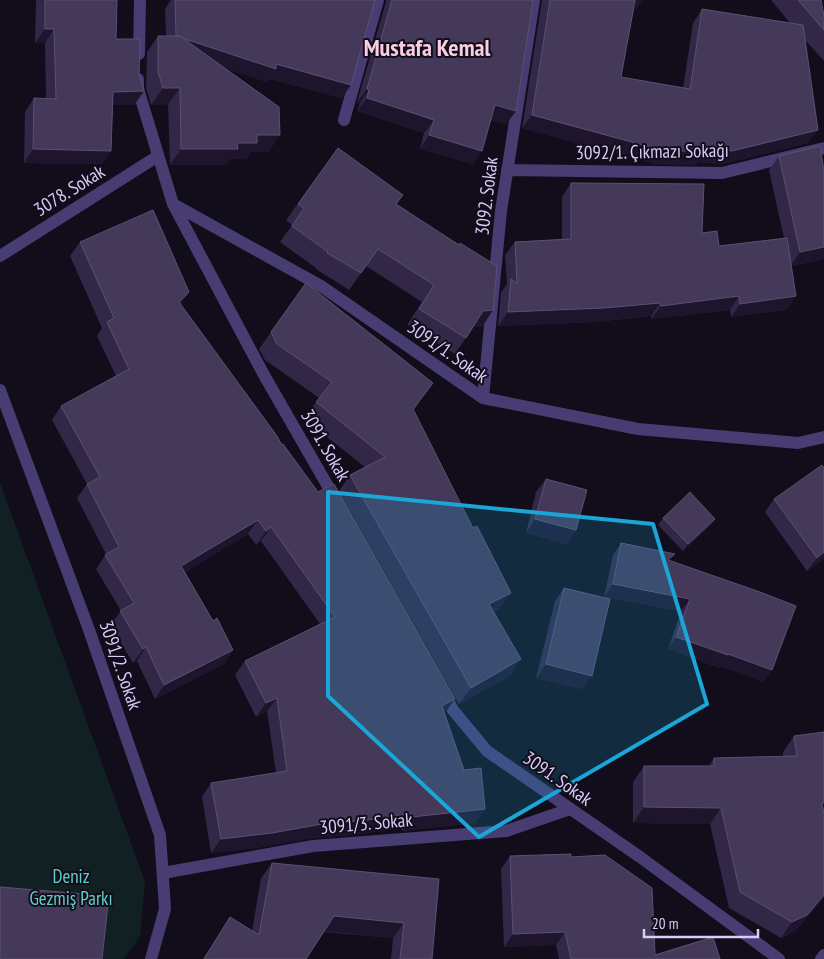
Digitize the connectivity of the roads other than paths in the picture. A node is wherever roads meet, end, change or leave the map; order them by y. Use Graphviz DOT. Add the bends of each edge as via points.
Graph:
graph roads {
  1 [pos="140,0"];
  2 [pos="378,0"];
  3 [pos="534,0"];
  4 [pos="344,120"];
  5 [pos="824,148"];
  6 [pos="158,156"];
  7 [pos="508,170"];
  8 [pos="173,204"];
  9 [pos="0,256"];
  10 [pos="0,390"];
  11 [pos="483,398"];
  12 [pos="824,437"];
  13 [pos="342,512"];
  14 [pos="439,684"];
  15 [pos="570,809"];
  16 [pos="163,873"];
  17 [pos="824,955"];
  18 [pos="151,959"];
  19 [pos="779,959"];
  20 [pos="821,959"];
  1 -- 6 [label="street, 3091. Sokak" via="138,89"];
  2 -- 4 [label="street"];
  3 -- 7 [label="street, 3092. Sokak"];
  5 -- 7 [label="street, 3092/1. Çıkmazı Sokağı" via="722,173"];
  6 -- 8 [label="street, 3091. Sokak"];
  6 -- 9 [label="street, 3078. Sokak"];
  7 -- 11 [label="street, 3092. Sokak"];
  8 -- 11 [label="street, 3091/1. Sokak" via="321,286"];
  8 -- 13 [label="street, 3091. Sokak"];
  10 -- 16 [label="street, 3091/2. Sokak" via="160,835"];
  11 -- 12 [label="street, 3091/1. Sokak" via="638,429 798,443"];
  14 -- 15 [label="street, 3091. Sokak" via="453,710 487,751"];
  15 -- 16 [label="street, 3091/3. Sokak" via="506,831 313,846"];
  15 -- 19 [label="street, 3091. Sokak"];
  16 -- 18 [label="street, 3091/2. Sokak" via="165,909"];
  17 -- 20 [label="street"];
}
